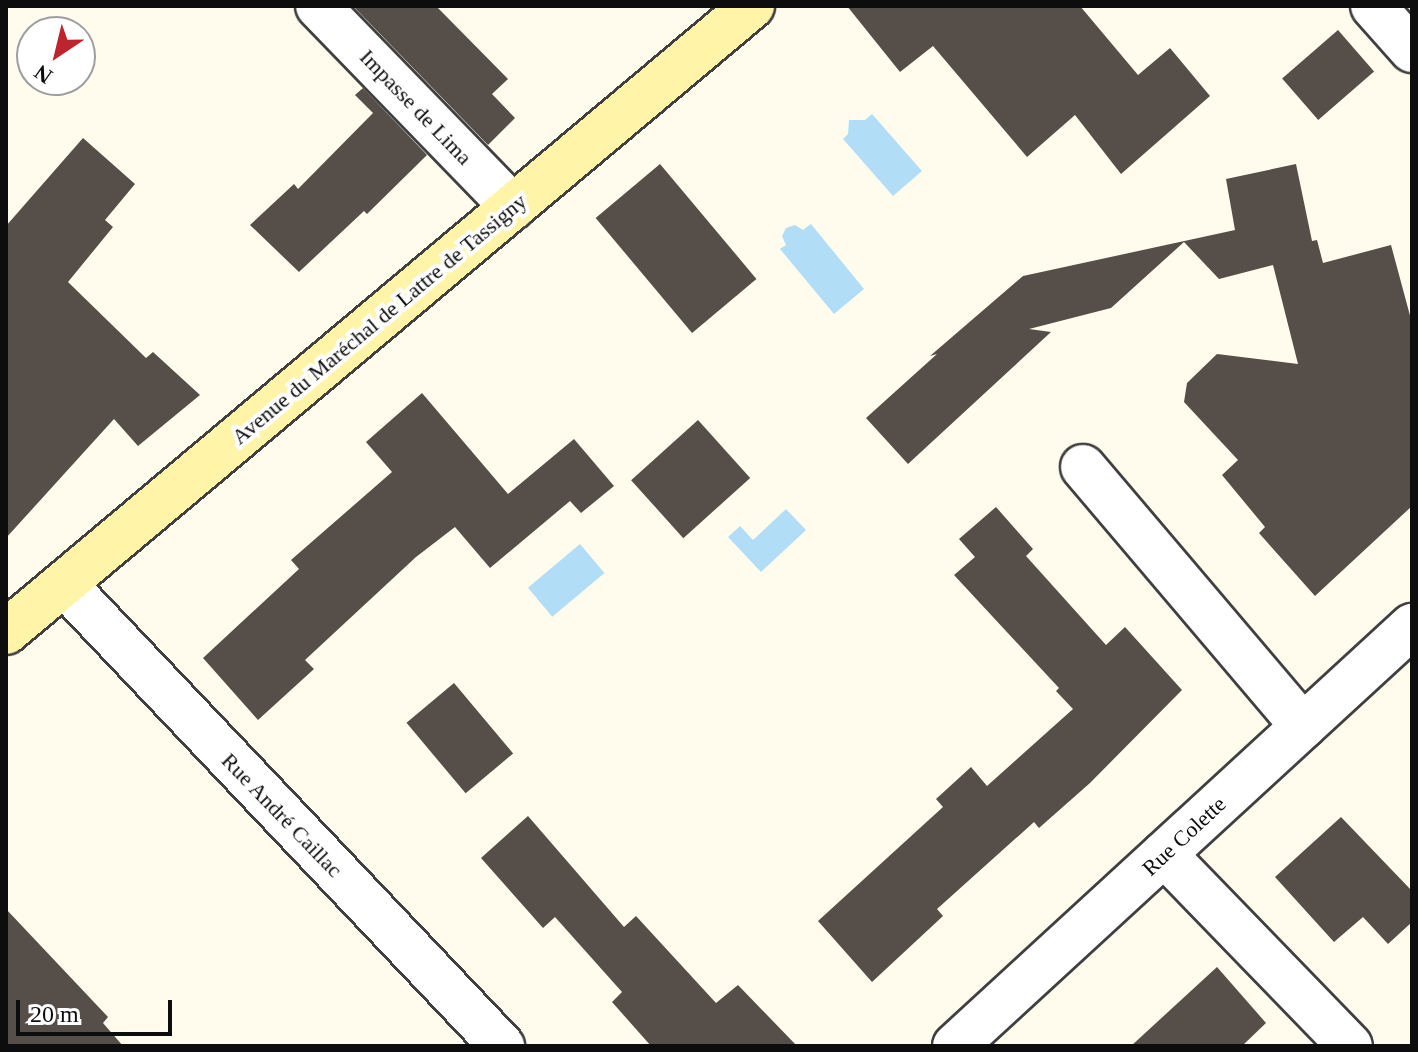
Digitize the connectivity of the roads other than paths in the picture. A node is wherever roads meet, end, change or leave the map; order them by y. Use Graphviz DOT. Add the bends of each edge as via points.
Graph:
graph roads {
  1 [pos="318,6"];
  2 [pos="752,6"];
  3 [pos="1373,6"];
  4 [pos="1412,50"];
  5 [pos="513,207"];
  6 [pos="1083,467"];
  7 [pos="64,584"];
  8 [pos="1412,626"];
  9 [pos="6,632"];
  10 [pos="1303,726"];
  11 [pos="1164,854"];
  12 [pos="502,1046"];
  13 [pos="955,1046"];
  14 [pos="1350,1046"];
  1 -- 5 [label="street, Impasse de Lima"];
  2 -- 5 [label="main road, Avenue du Maréchal de Lattre de Tassigny"];
  3 -- 4 [label="street"];
  5 -- 7 [label="main road, Avenue du Maréchal de Lattre de Tassigny"];
  6 -- 10 [label="street"];
  7 -- 9 [label="main road, Avenue du Maréchal de Lattre de Tassigny"];
  7 -- 12 [label="street, Rue André Caillac"];
  8 -- 10 [label="street, Rue Colette"];
  10 -- 11 [label="street, Rue Colette"];
  11 -- 13 [label="street, Rue Colette"];
  11 -- 14 [label="street"];
}
